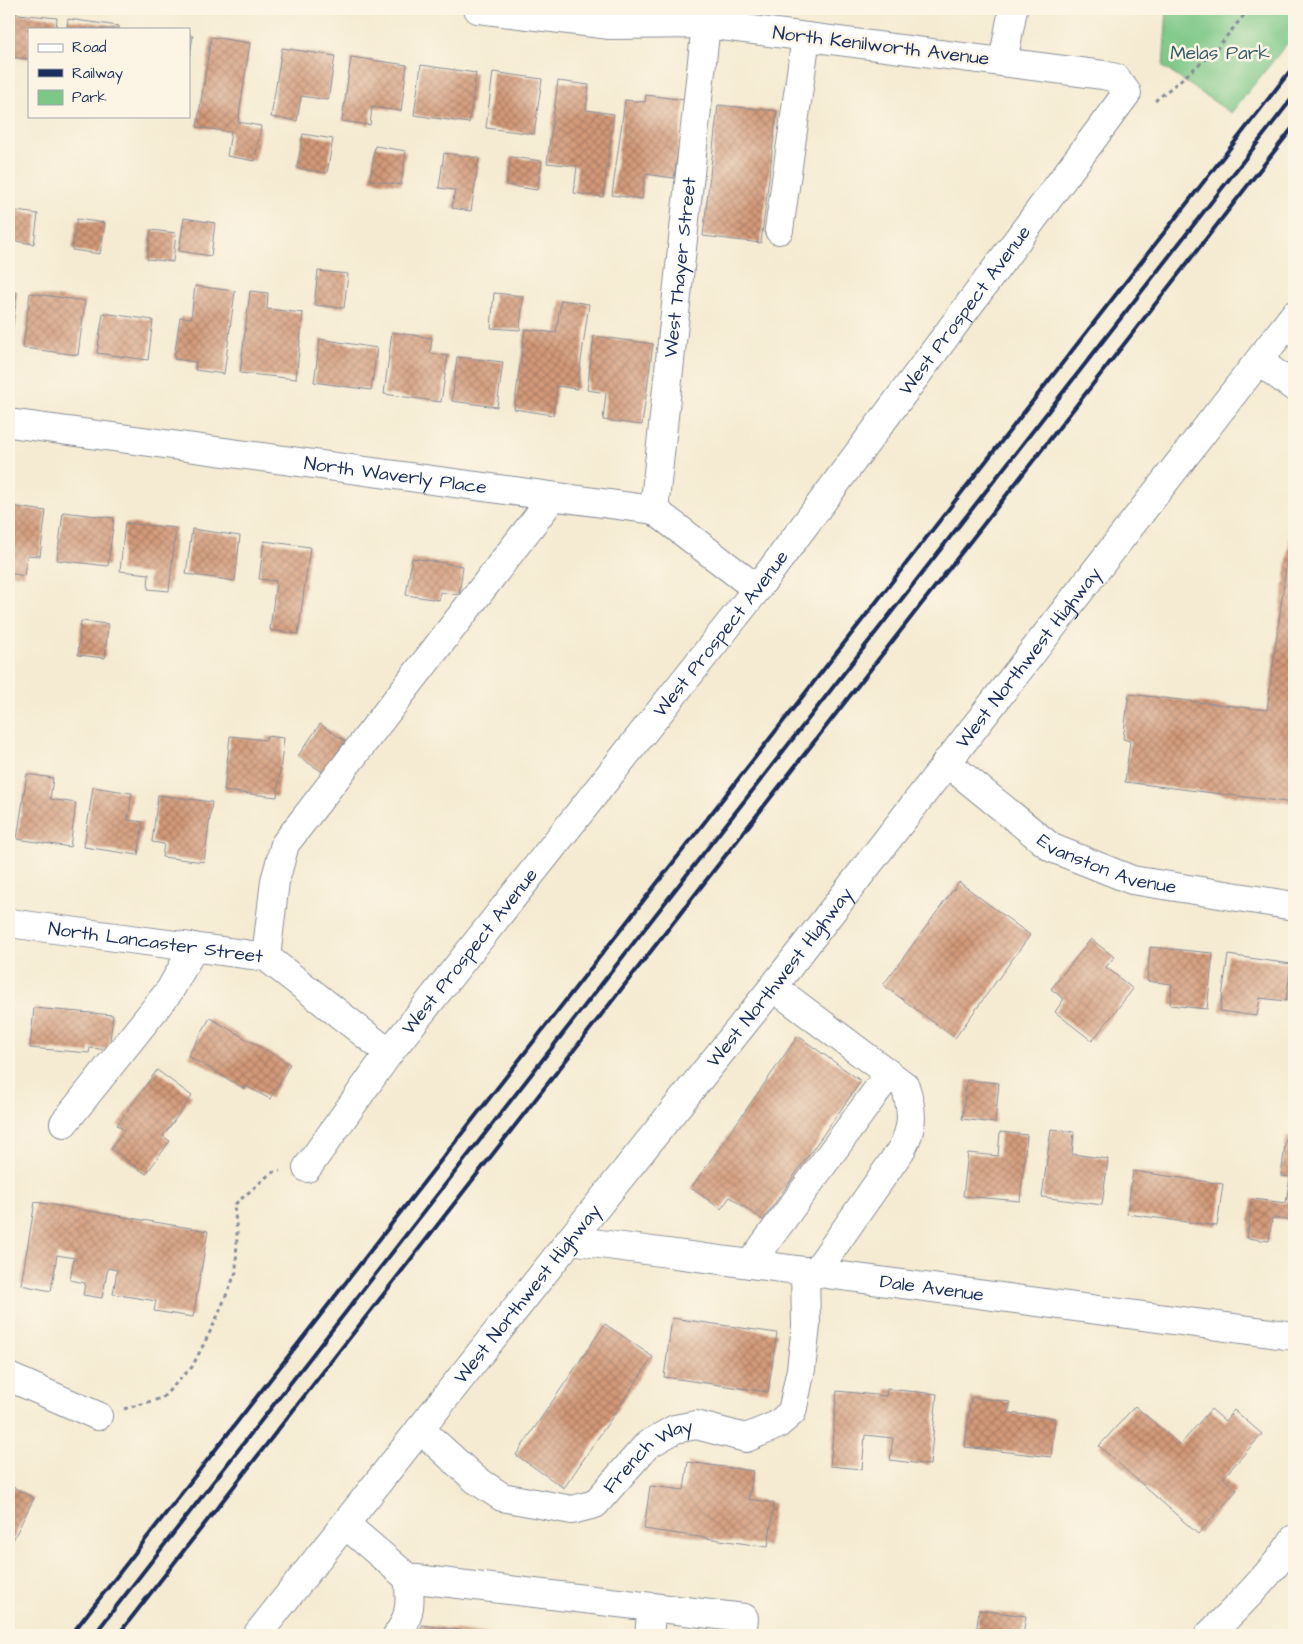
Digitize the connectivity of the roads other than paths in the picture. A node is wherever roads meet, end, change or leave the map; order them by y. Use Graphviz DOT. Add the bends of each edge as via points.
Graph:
graph roads {
  1 [pos="478,9"];
  2 [pos="1013,9"];
  3 [pos="706,24"];
  4 [pos="806,37"];
  5 [pos="1002,62"];
  6 [pos="1127,93"];
  7 [pos="779,230"];
  8 [pos="1294,315"];
  9 [pos="1259,361"];
  10 [pos="1294,387"];
  11 [pos="9,423"];
  12 [pos="553,497"];
  13 [pos="654,510"];
  14 [pos="757,589"];
  15 [pos="946,762"];
  16 [pos="1294,906"];
  17 [pos="9,923"];
  18 [pos="194,947"];
  19 [pos="266,957"];
  20 [pos="773,987"];
  21 [pos="389,1053"];
  22 [pos="889,1074"];
  23 [pos="64,1123"];
  24 [pos="307,1168"];
  25 [pos="570,1240"];
  26 [pos="750,1264"];
  27 [pos="810,1272"];
  28 [pos="1294,1336"];
  29 [pos="9,1377"];
  30 [pos="98,1416"];
  31 [pos="420,1429"];
  32 [pos="345,1524"];
  33 [pos="1294,1538"];
  34 [pos="408,1578"];
  35 [pos="652,1607"];
  36 [pos="257,1635"];
  37 [pos="397,1635"];
  38 [pos="649,1635"];
  39 [pos="742,1635"];
  40 [pos="1209,1635"];
  1 -- 3 [label="street, North Kenilworth Avenue" via="610,25"];
  2 -- 5 [label="street"];
  3 -- 4 [label="street, North Kenilworth Avenue"];
  3 -- 13 [label="street, West Thayer Street"];
  4 -- 5 [label="street, North Kenilworth Avenue"];
  4 -- 7 [label="street"];
  5 -- 6 [label="street, North Kenilworth Avenue" via="1116,78"];
  6 -- 14 [label="street, West Prospect Avenue"];
  8 -- 9 [label="street, West Northwest Highway"];
  9 -- 10 [label="street"];
  9 -- 15 [label="street, West Northwest Highway"];
  11 -- 12 [label="street, North Waverly Place"];
  12 -- 13 [label="street, North Waverly Place"];
  12 -- 19 [label="street" via="285,844 275,881"];
  13 -- 14 [label="street"];
  14 -- 21 [label="street, West Prospect Avenue"];
  15 -- 16 [label="street, Evanston Avenue" via="1052,848 1132,880"];
  15 -- 20 [label="street, West Northwest Highway"];
  17 -- 18 [label="street, North Lancaster Street"];
  18 -- 19 [label="street, North Lancaster Street"];
  18 -- 23 [label="street" via="170,990"];
  19 -- 21 [label="street, North Lancaster Street"];
  20 -- 22 [label="street"];
  20 -- 25 [label="street, West Northwest Highway"];
  21 -- 24 [label="street, West Prospect Avenue"];
  22 -- 26 [label="street"];
  22 -- 27 [label="street" via="904,1086 911,1105 908,1137"];
  25 -- 26 [label="street, Dale Avenue"];
  25 -- 31 [label="street, West Northwest Highway"];
  26 -- 27 [label="street, Dale Avenue"];
  27 -- 28 [label="street, Dale Avenue"];
  27 -- 31 [label="street, French Way" via="801,1369 792,1412 777,1425 746,1438 696,1425 675,1429 647,1445 596,1504 572,1510 502,1497 475,1479"];
  29 -- 30 [label="street"];
  31 -- 32 [label="street, West Northwest Highway"];
  32 -- 34 [label="street"];
  32 -- 36 [label="street, West Northwest Highway"];
  33 -- 40 [label="street" via="1279,1560"];
  34 -- 35 [label="street"];
  34 -- 37 [label="street" via="410,1610"];
  35 -- 38 [label="street"];
  35 -- 39 [label="street" via="744,1618"];
}
